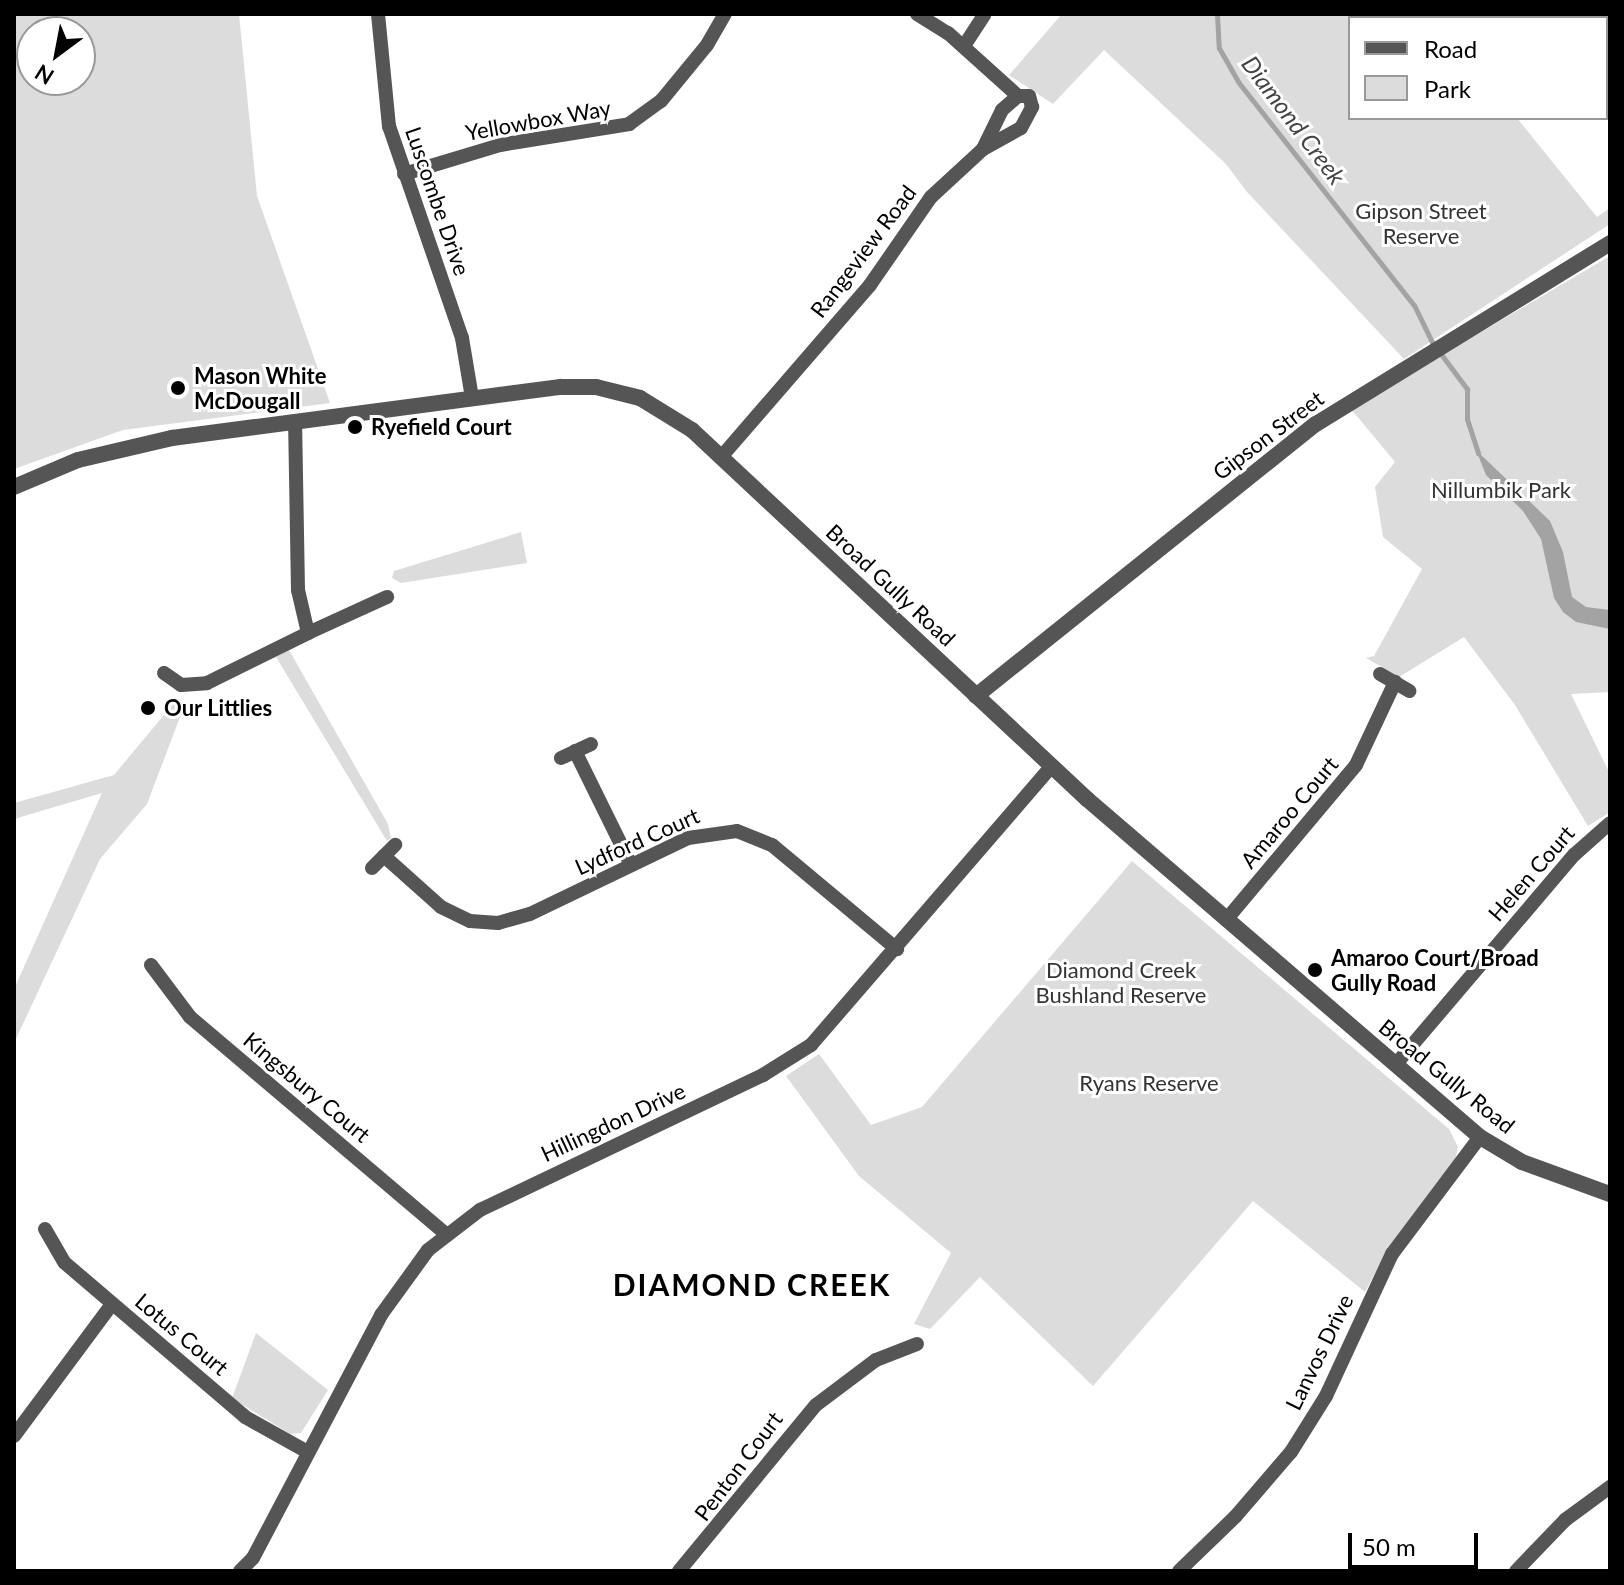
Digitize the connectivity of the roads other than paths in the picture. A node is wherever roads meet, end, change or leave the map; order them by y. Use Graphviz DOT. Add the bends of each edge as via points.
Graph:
graph roads {
  1 [pos="378,14"];
  2 [pos="725,14"];
  3 [pos="917,14"];
  4 [pos="985,14"];
  5 [pos="964,46"];
  6 [pos="1018,96"];
  7 [pos="983,149"];
  8 [pos="404,174"];
  9 [pos="1610,243"];
  10 [pos="472,398"];
  11 [pos="295,421"];
  12 [pos="722,456"];
  13 [pos="14,487"];
  14 [pos="387,597"];
  15 [pos="308,633"];
  16 [pos="164,673"];
  17 [pos="1380,674"];
  18 [pos="1395,682"];
  19 [pos="1409,691"];
  20 [pos="976,696"];
  21 [pos="591,744"];
  22 [pos="575,751"];
  23 [pos="561,758"];
  24 [pos="1051,767"];
  25 [pos="1610,823"];
  26 [pos="395,845"];
  27 [pos="384,856"];
  28 [pos="631,865"];
  29 [pos="372,868"];
  30 [pos="1226,920"];
  31 [pos="897,949"];
  32 [pos="151,965"];
  33 [pos="1396,1064"];
  34 [pos="1480,1137"];
  35 [pos="1610,1194"];
  36 [pos="45,1229"];
  37 [pos="445,1233"];
  38 [pos="112,1304"];
  39 [pos="917,1344"];
  40 [pos="14,1436"];
  41 [pos="308,1452"];
  42 [pos="1610,1487"];
  43 [pos="252,1565"];
  44 [pos="240,1571"];
  45 [pos="679,1571"];
  46 [pos="1179,1571"];
  47 [pos="1516,1571"];
  1 -- 8 [label="street, Luscombe Drive" via="389,126"];
  2 -- 8 [label="street, Yellowbox Way" via="661,101 629,124 500,145"];
  3 -- 5 [label="street"];
  4 -- 5 [label="street"];
  5 -- 6 [label="street"];
  6 -- 7 [label="street, Rangeview Road" via="995,119"];
  6 -- 7 [label="street, Rangeview Road" via="1032,98 1026,122 1012,136"];
  7 -- 12 [label="street, Rangeview Road" via="926,203 864,293"];
  8 -- 10 [label="street, Luscombe Drive" via="462,338"];
  9 -- 20 [label="street, Gipson Street" via="1295,440"];
  10 -- 11 [label="street, Broad Gully Road"];
  10 -- 12 [label="street, Broad Gully Road" via="561,387 615,390 666,411"];
  11 -- 13 [label="street, Broad Gully Road" via="142,443 78,460"];
  11 -- 15 [label="street" via="298,590"];
  12 -- 20 [label="street, Broad Gully Road"];
  14 -- 15 [label="street"];
  15 -- 16 [label="street" via="207,683 181,685"];
  17 -- 18 [label="street"];
  18 -- 19 [label="street"];
  18 -- 30 [label="street, Amaroo Court" via="1356,765"];
  20 -- 24 [label="street, Broad Gully Road"];
  21 -- 22 [label="street"];
  22 -- 23 [label="street"];
  22 -- 28 [label="street"];
  24 -- 30 [label="street, Broad Gully Road"];
  24 -- 31 [label="street, Hillingdon Drive"];
  25 -- 33 [label="street, Helen Court" via="1574,855"];
  26 -- 27 [label="street"];
  27 -- 28 [label="street, Lydford Court" via="441,907 484,923 530,914"];
  27 -- 29 [label="street"];
  28 -- 31 [label="street, Lydford Court" via="701,834 749,834 772,845"];
  30 -- 33 [label="street, Broad Gully Road"];
  31 -- 37 [label="street, Hillingdon Drive" via="834,1023 786,1063 480,1210"];
  32 -- 37 [label="street, Kingsbury Court" via="190,1017"];
  33 -- 34 [label="street, Broad Gully Road"];
  34 -- 35 [label="street, Broad Gully Road" via="1522,1162"];
  34 -- 46 [label="street, Lanvos Drive" via="1392,1254 1331,1385 1297,1443 1244,1508"];
  36 -- 38 [label="street, Lotus Court" via="56,1253"];
  37 -- 41 [label="street, Hillingdon Drive" via="396,1289"];
  38 -- 40 [label="street"];
  38 -- 41 [label="street, Lotus Court" via="245,1417"];
  39 -- 45 [label="street, Penton Court" via="876,1360 816,1405"];
  41 -- 43 [label="street, Hillingdon Drive"];
  42 -- 47 [label="street" via="1578,1508"];
  43 -- 44 [label="street, Hillingdon Drive"];
}
